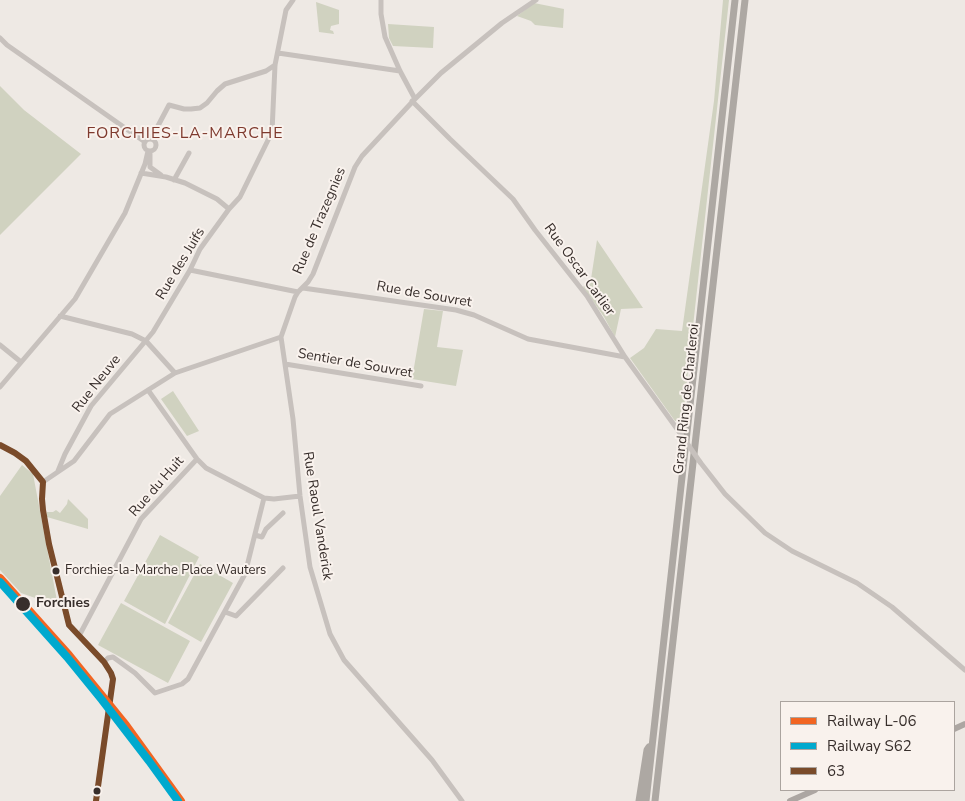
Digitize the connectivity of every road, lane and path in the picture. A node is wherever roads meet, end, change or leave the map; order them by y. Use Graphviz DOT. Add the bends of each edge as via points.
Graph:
graph roads {
  1 [pos="293,0"];
  2 [pos="381,0"];
  3 [pos="536,0"];
  4 [pos="736,0"];
  5 [pos="745,0"];
  6 [pos="0,38"];
  7 [pos="278,52"];
  8 [pos="275,65"];
  9 [pos="400,72"];
  10 [pos="413,100"];
  11 [pos="151,138"];
  12 [pos="145,142"];
  13 [pos="150,151"];
  14 [pos="189,153"];
  15 [pos="141,173"];
  16 [pos="166,177"];
  17 [pos="174,180"];
  18 [pos="230,209"];
  19 [pos="190,270"];
  20 [pos="300,290"];
  21 [pos="60,316"];
  22 [pos="281,337"];
  23 [pos="146,341"];
  24 [pos="0,345"];
  25 [pos="625,356"];
  26 [pos="21,362"];
  27 [pos="285,364"];
  28 [pos="175,373"];
  29 [pos="422,386"];
  30 [pos="0,387"];
  31 [pos="148,390"];
  32 [pos="0,446"];
  33 [pos="197,459"];
  34 [pos="58,471"];
  35 [pos="43,482"];
  36 [pos="300,496"];
  37 [pos="264,498"];
  38 [pos="283,513"];
  39 [pos="255,535"];
  40 [pos="283,568"];
  41 [pos="225,612"];
  42 [pos="79,636"];
  43 [pos="104,662"];
  44 [pos="965,670"];
  45 [pos="653,740"];
  46 [pos="813,791"];
  47 [pos="96,801"];
  48 [pos="462,801"];
  49 [pos="639,801"];
  50 [pos="646,801"];
  51 [pos="655,801"];
  52 [pos="790,801"];
  1 -- 7 [label="street, Rue des Juifs" via="286,10"];
  2 -- 9 [label="street, Rue Oscar Carlier" via="385,37"];
  3 -- 10 [label="street, Rue de Trazegnies" via="489,33"];
  4 -- 45 [label="highway, Grand Ring de Charleroi"];
  5 -- 51 [label="highway, Grand Ring de Charleroi"];
  6 -- 12 [label="street"];
  7 -- 8 [label="street, Rue des Juifs"];
  7 -- 9 [label="street"];
  8 -- 11 [label="street" via="225,84 200,108 184,109 169,105"];
  8 -- 18 [label="street, Rue des Juifs" via="272,132 240,197"];
  9 -- 10 [label="street, Rue Oscar Carlier"];
  10 -- 20 [label="street, Rue de Trazegnies" via="355,167 313,274"];
  10 -- 25 [label="street, Rue Oscar Carlier" via="513,199 588,296"];
  11 -- 12 [label="street"];
  11 -- 13 [label="street" via="156,145"];
  12 -- 13 [label="street" via="146,149"];
  13 -- 15 [label="street"];
  13 -- 16 [label="street" via="150,167"];
  14 -- 17 [label="street"];
  15 -- 16 [label="street"];
  15 -- 21 [label="street" via="125,213 75,298"];
  16 -- 17 [label="street"];
  17 -- 18 [label="street" via="201,190"];
  18 -- 19 [label="street, Rue des Juifs" via="200,249"];
  19 -- 20 [label="street, Rue de Souvret"];
  19 -- 23 [label="street, Rue des Juifs"];
  20 -- 22 [label="street, Rue de Trazegnies"];
  20 -- 25 [label="street, Rue de Souvret" via="456,310 528,339"];
  21 -- 23 [label="street" via="132,334"];
  21 -- 26 [label="street"];
  22 -- 27 [label="street, Rue Raoul Vanderick"];
  22 -- 28 [label="street"];
  23 -- 28 [label="street"];
  23 -- 34 [label="street, Rue Neuve" via="92,406"];
  24 -- 26 [label="street"];
  25 -- 44 [label="street, Rue Oscar Carlier, bridge" via="725,494 765,533 792,551 857,583 892,607"];
  26 -- 30 [label="street"];
  27 -- 29 [label="street, Sentier de Souvret"];
  27 -- 36 [label="street, Rue Raoul Vanderick"];
  28 -- 31 [label="street"];
  31 -- 33 [label="street"];
  31 -- 34 [label="street" via="110,414 74,461"];
  32 -- 35 [label="street" via="26,461"];
  33 -- 37 [label="street" via="206,468"];
  33 -- 42 [label="street, Rue du Huit" via="141,519"];
  34 -- 35 [label="street"];
  35 -- 42 [label="street" via="43,510 54,571 68,625"];
  36 -- 37 [label="street"];
  36 -- 48 [label="street, Rue Raoul Vanderick" via="310,567 330,634 344,660 432,760"];
  37 -- 39 [label="street"];
  38 -- 39 [label="street" via="262,537"];
  39 -- 41 [label="street" via="245,574"];
  40 -- 41 [label="street" via="236,616"];
  41 -- 43 [label="street" via="188,679 182,684 155,693 135,673 113,658"];
  42 -- 43 [label="street"];
  43 -- 47 [label="street" via="113,679"];
  45 -- 49 [label="highway" via="647,750"];
  45 -- 50 [label="highway, Grand Ring de Charleroi"];
  46 -- 52 [label="main road"];
}
